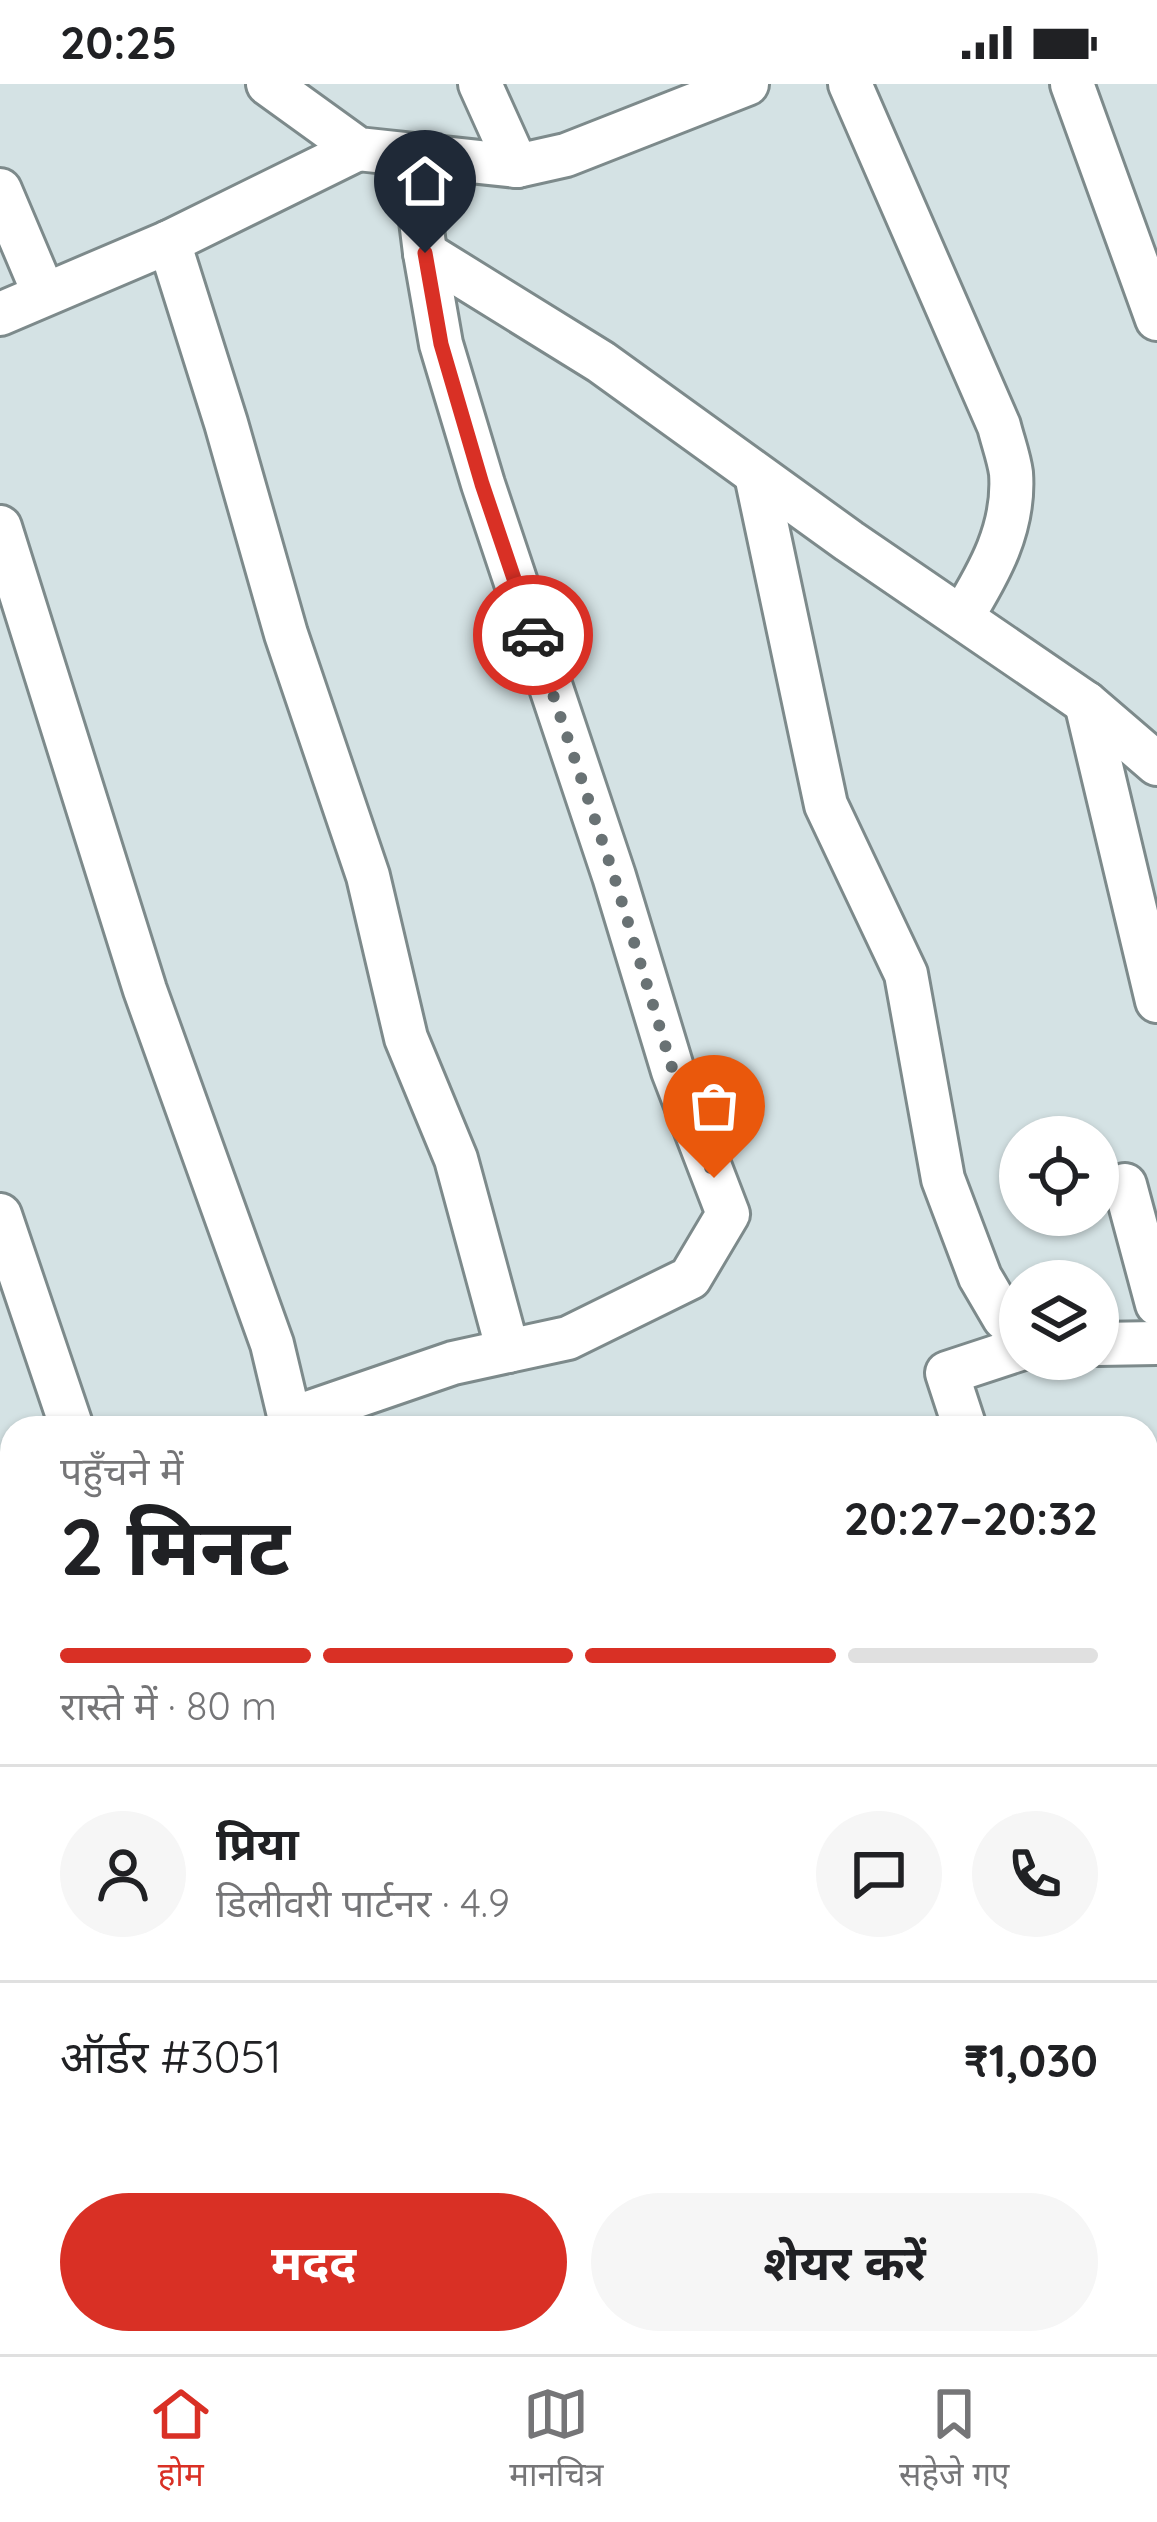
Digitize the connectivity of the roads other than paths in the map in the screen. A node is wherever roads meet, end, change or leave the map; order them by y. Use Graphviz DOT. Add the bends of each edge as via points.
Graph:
graph roads {
  1 [pos="268,84"];
  2 [pos="480,84"];
  3 [pos="747,84"];
  4 [pos="850,84"];
  5 [pos="1072,84"];
  6 [pos="694,94"];
  7 [pos="358,149"];
  8 [pos="413,156"];
  9 [pos="517,166"];
  10 [pos="0,190"];
  11 [pos="169,242"];
  12 [pos="425,253"];
  13 [pos="44,295"];
  14 [pos="0,314"];
  15 [pos="1157,319"];
  16 [pos="756,475"];
  17 [pos="0,527"];
  18 [pos="962,617"];
  19 [pos="1086,703"];
  20 [pos="1157,764"];
  21 [pos="1157,1001"];
  22 [pos="1125,1185"];
  23 [pos="0,1215"];
  24 [pos="1157,1304"];
  25 [pos="999,1309"];
  26 [pos="1157,1343"];
  27 [pos="1119,1344"];
  28 [pos="508,1351"];
  29 [pos="999,1356"];
  30 [pos="68,1416"];
  31 [pos="289,1416"];
  32 [pos="312,1416"];
  33 [pos="961,1416"];
  1 -- 7 [label="street"];
  2 -- 9 [label="street"];
  3 -- 6 [label="street"];
  4 -- 18 [label="street" via="999,427 1011,472 1009,518"];
  5 -- 15 [label="street"];
  6 -- 9 [label="street" via="566,155"];
  7 -- 8 [label="street"];
  7 -- 11 [label="street"];
  8 -- 9 [label="street"];
  8 -- 12 [label="street"];
  10 -- 13 [label="street"];
  11 -- 13 [label="street"];
  11 -- 28 [label="street" via="368,876 406,1039 456,1160"];
  12 -- 16 [label="street" via="601,362"];
  12 -- 28 [label="street" via="441,344 482,484 673,1071 728,1214 690,1278 568,1338"];
  13 -- 14 [label="street"];
  16 -- 18 [label="street"];
  16 -- 25 [label="street" via="826,805 906,974 943,1179"];
  17 -- 31 [label="street" via="145,990 272,1344"];
  18 -- 19 [label="street"];
  19 -- 20 [label="street"];
  19 -- 21 [label="street"];
  22 -- 24 [label="street"];
  23 -- 30 [label="street"];
  26 -- 27 [label="street"];
  28 -- 32 [label="street"];
  29 -- 33 [label="street" via="946,1373"];
}
